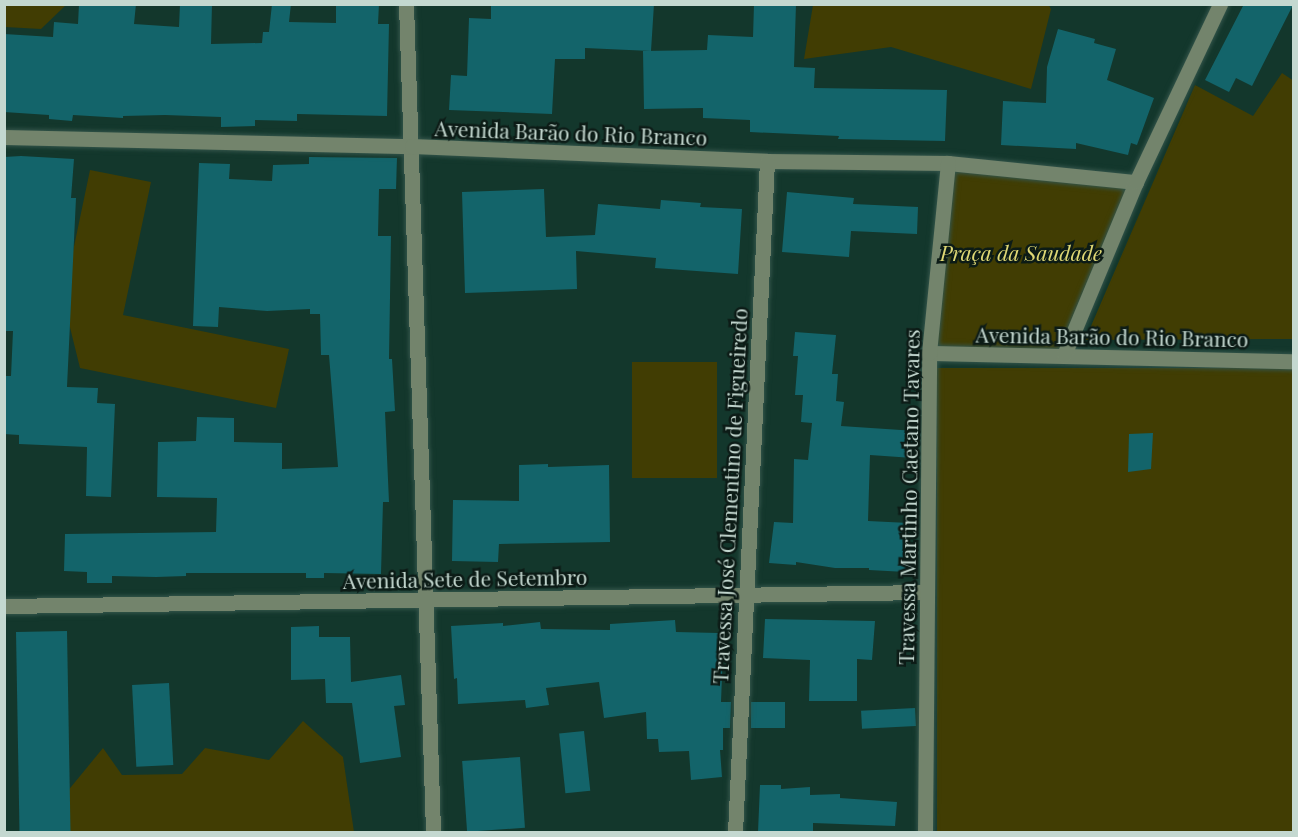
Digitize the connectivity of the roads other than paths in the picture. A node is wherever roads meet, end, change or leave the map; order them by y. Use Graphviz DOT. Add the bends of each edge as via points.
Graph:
graph roads {
  1 [pos="406,4"];
  2 [pos="1220,4"];
  3 [pos="4,137"];
  4 [pos="412,146"];
  5 [pos="767,161"];
  6 [pos="948,164"];
  7 [pos="1136,182"];
  8 [pos="929,353"];
  9 [pos="1064,355"];
  10 [pos="1293,361"];
  11 [pos="925,592"];
  12 [pos="744,597"];
  13 [pos="425,599"];
  14 [pos="4,606"];
  15 [pos="433,832"];
  16 [pos="735,832"];
  17 [pos="925,832"];
  1 -- 4 [label="street"];
  2 -- 7 [label="street"];
  3 -- 4 [label="street, Avenida Barão do Rio Branco"];
  4 -- 5 [label="street, Avenida Barão do Rio Branco"];
  4 -- 13 [label="street"];
  5 -- 6 [label="street, Avenida Barão do Rio Branco"];
  5 -- 12 [label="street, Travessa José Clementino de Figueiredo"];
  6 -- 7 [label="street, Avenida Barão do Rio Branco"];
  6 -- 8 [label="street, Travessa Martinho Caetano Tavares"];
  7 -- 9 [label="street"];
  8 -- 9 [label="street, Avenida Barão do Rio Branco"];
  8 -- 11 [label="street, Travessa Martinho Caetano Tavares"];
  9 -- 10 [label="street, Avenida Barão do Rio Branco"];
  11 -- 12 [label="street, Avenida Sete de Setembro"];
  11 -- 17 [label="street, Travessa Martinho Caetano Tavares"];
  12 -- 13 [label="street, Avenida Sete de Setembro"];
  12 -- 16 [label="street, Travessa José Clementino de Figueiredo"];
  13 -- 14 [label="street, Avenida Sete de Setembro"];
  13 -- 15 [label="street"];
}
